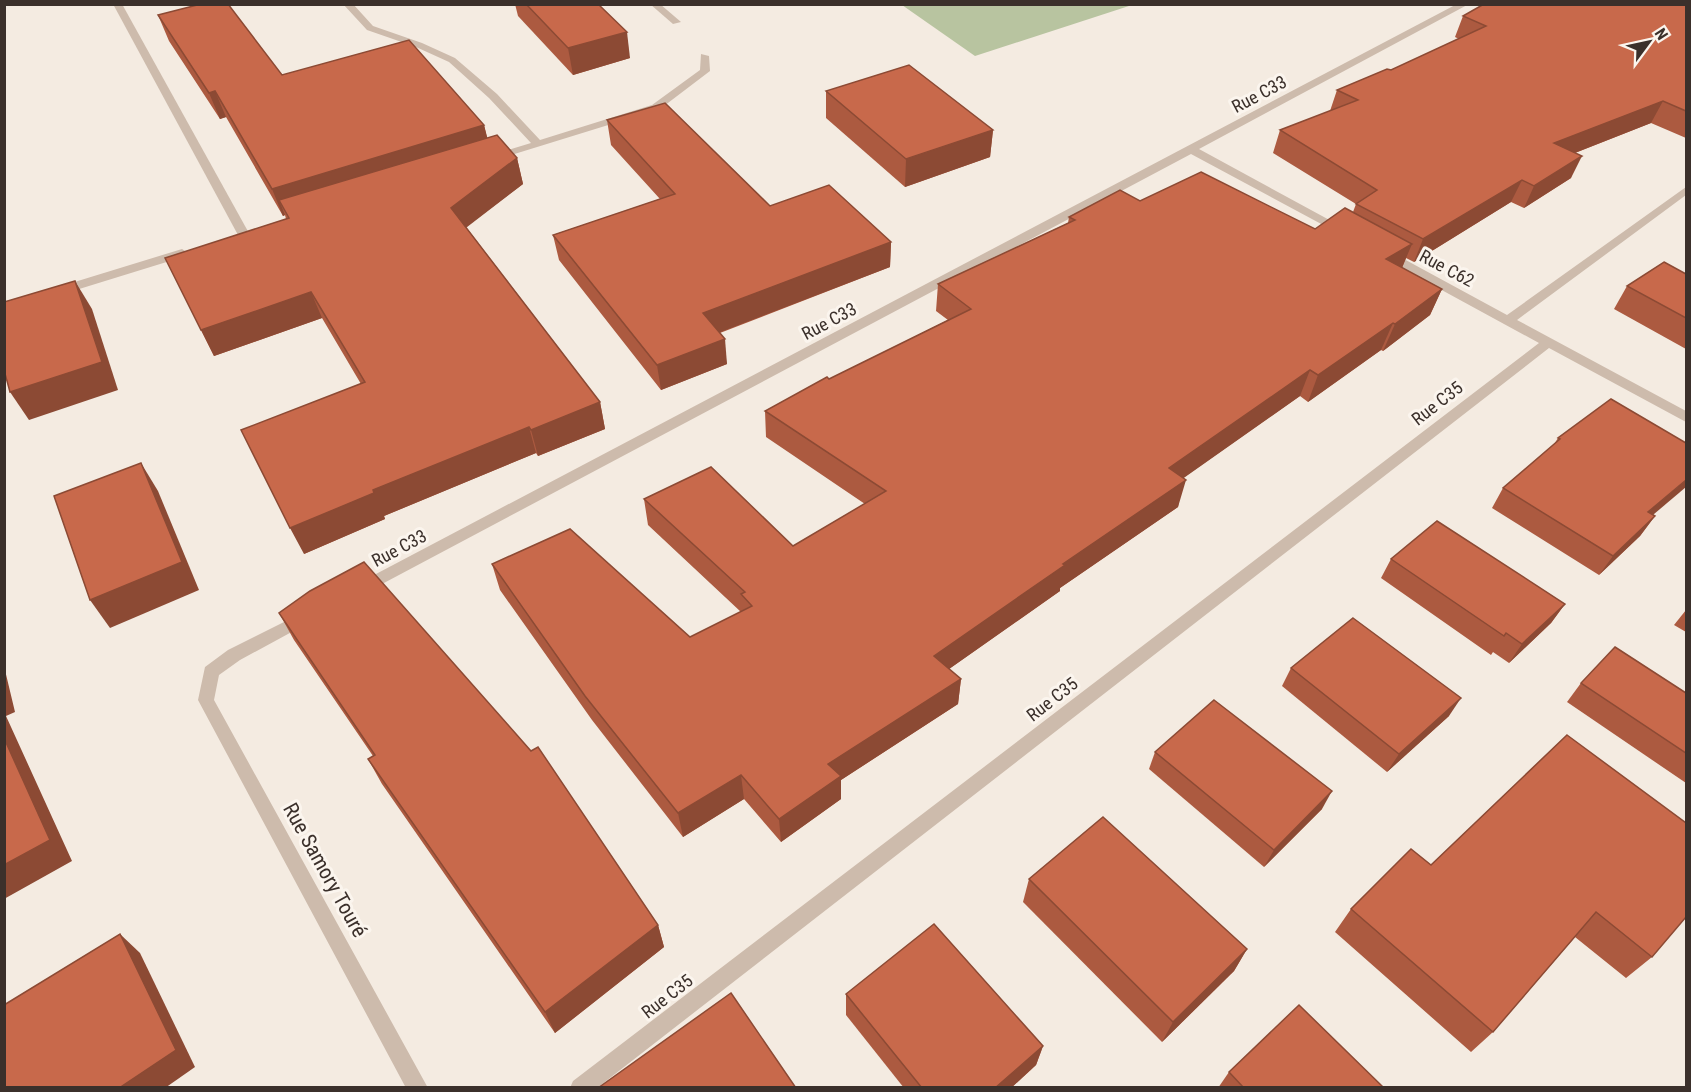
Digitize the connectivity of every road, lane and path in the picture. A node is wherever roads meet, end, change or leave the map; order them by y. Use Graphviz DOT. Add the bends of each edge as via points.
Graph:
graph roads {
  1 [pos="117,4"];
  2 [pos="347,4"];
  3 [pos="654,4"];
  4 [pos="1465,4"];
  5 [pos="676,22"];
  6 [pos="704,56"];
  7 [pos="538,144"];
  8 [pos="1191,149"];
  9 [pos="482,161"];
  10 [pos="1686,190"];
  11 [pos="244,235"];
  12 [pos="1349,235"];
  13 [pos="1370,246"];
  14 [pos="198,249"];
  15 [pos="50,294"];
  16 [pos="1507,321"];
  17 [pos="1548,342"];
  18 [pos="1686,417"];
  19 [pos="349,594"];
  20 [pos="318,611"];
  21 [pos="418,1088"];
  22 [pos="580,1088"];
  1 -- 11 [label="street"];
  2 -- 7 [label="street" via="370,28 452,60"];
  3 -- 5 [label="street"];
  4 -- 8 [label="street, Rue C33"];
  6 -- 7 [label="street" via="705,71 656,107"];
  7 -- 9 [label="street"];
  8 -- 12 [label="street"];
  8 -- 19 [label="street, Rue C33"];
  10 -- 16 [label="street"];
  13 -- 16 [label="street, Rue C62"];
  14 -- 15 [label="street"];
  16 -- 17 [label="street, Rue C62"];
  17 -- 18 [label="street, Rue C62"];
  17 -- 22 [label="street, Rue C35"];
  20 -- 21 [label="street, Rue Samory Touré" via="234,655 212,672 206,700"];
}
